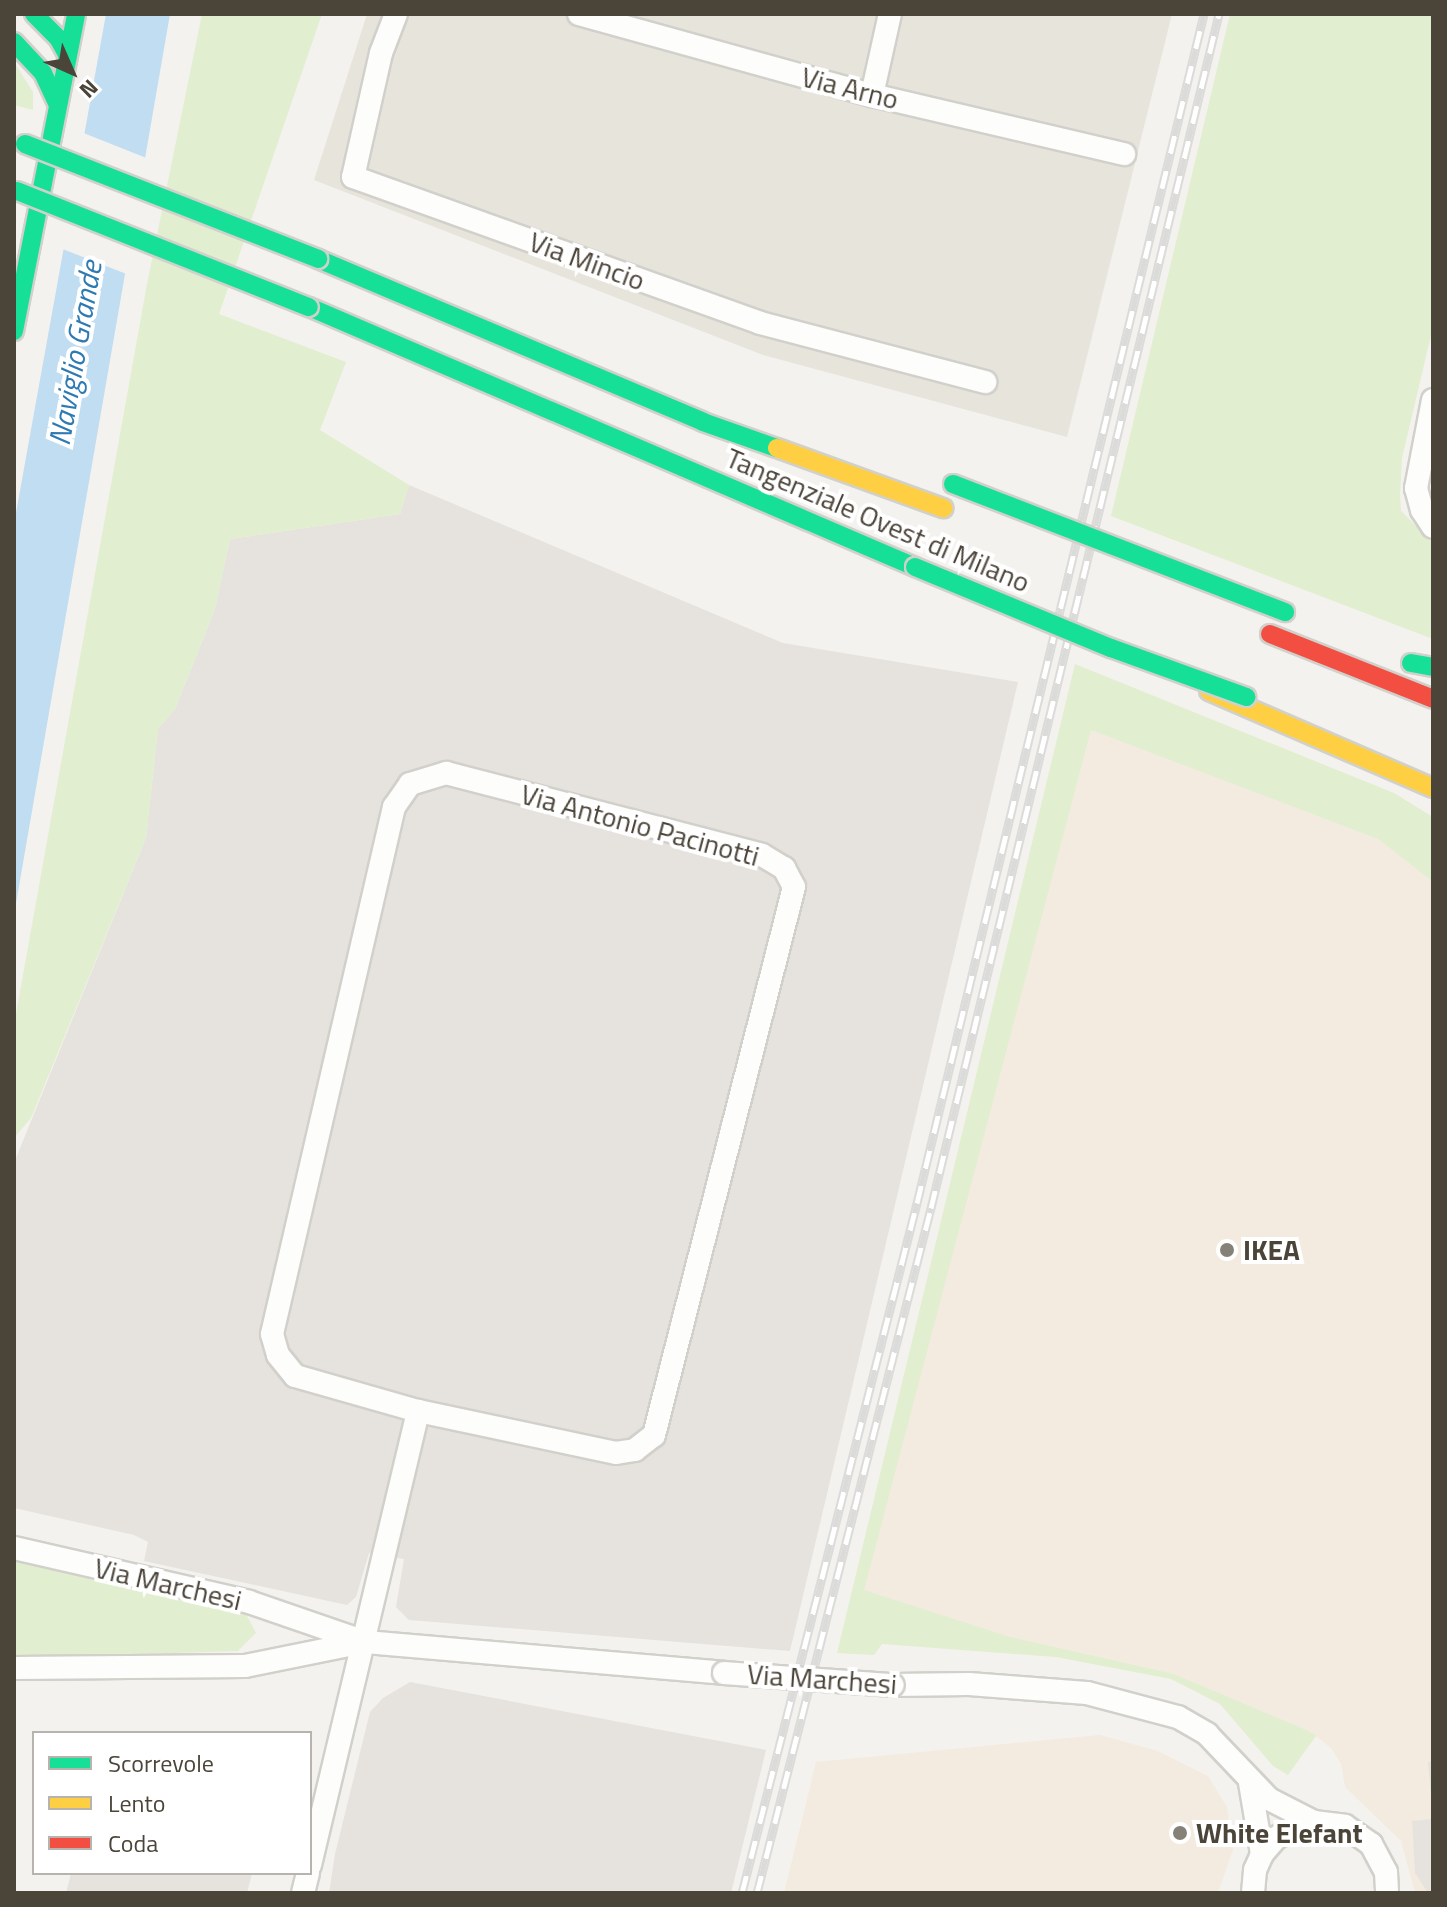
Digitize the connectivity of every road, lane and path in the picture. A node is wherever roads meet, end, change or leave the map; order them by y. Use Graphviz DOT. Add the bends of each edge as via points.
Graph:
graph roads {
  1 [pos="34,14"];
  2 [pos="76,14"];
  3 [pos="396,14"];
  4 [pos="579,14"];
  5 [pos="890,14"];
  6 [pos="14,42"];
  7 [pos="67,54"];
  8 [pos="872,95"];
  9 [pos="58,105"];
  10 [pos="20,142"];
  11 [pos="1124,154"];
  12 [pos="15,191"];
  13 [pos="36,216"];
  14 [pos="14,248"];
  15 [pos="18,287"];
  16 [pos="14,331"];
  17 [pos="985,382"];
  18 [pos="1433,400"];
  19 [pos="703,422"];
  20 [pos="803,438"];
  21 [pos="946,481"];
  22 [pos="951,511"];
  23 [pos="1433,527"];
  24 [pos="1292,615"];
  25 [pos="1262,632"];
  26 [pos="1404,660"];
  27 [pos="1433,669"];
  28 [pos="1433,699"];
  29 [pos="1244,701"];
  30 [pos="1419,761"];
  31 [pos="1398,774"];
  32 [pos="1433,788"];
  33 [pos="1433,801"];
  34 [pos="418,1411"];
  35 [pos="14,1548"];
  36 [pos="365,1642"];
  37 [pos="14,1668"];
  38 [pos="1250,1783"];
  39 [pos="1314,1822"];
  40 [pos="1262,1854"];
  41 [pos="312,1857"];
  42 [pos="1253,1893"];
  43 [pos="1387,1893"];
  1 -- 7 [label="main road"];
  2 -- 7 [label="main road"];
  3 -- 17 [label="street, Via Mincio" via="381,53 353,177 760,323"];
  4 -- 8 [label="street, Via Arno"];
  5 -- 8 [label="street"];
  6 -- 9 [label="main road" via="43,73"];
  7 -- 9 [label="main road"];
  8 -- 11 [label="street, Via Arno"];
  9 -- 13 [label="main road"];
  10 -- 19 [label="main road, Tangenziale Ovest di Milano, bridge" via="318,259"];
  12 -- 29 [label="main road, Tangenziale Ovest di Milano, bridge" via="309,307 915,567"];
  13 -- 14 [label="main road"];
  13 -- 15 [label="main road"];
  15 -- 16 [label="main road"];
  18 -- 23 [label="street" via="1416,488"];
  19 -- 20 [label="main road"];
  19 -- 22 [label="main road, Tangenziale Ovest di Milano"];
  21 -- 24 [label="main road, bridge"];
  25 -- 28 [label="main road"];
  26 -- 27 [label="main road"];
  29 -- 30 [label="main road, Tangenziale Ovest di Milano"];
  29 -- 31 [label="main road"];
  31 -- 32 [label="main road"];
  31 -- 33 [label="main road"];
  34 -- 34 [label="street, Via Antonio Pacinotti" via="616,1453 635,1450 654,1435 794,887 784,868 762,855 446,773 410,784 394,807 272,1334 278,1355 295,1376"];
  34 -- 36 [label="street"];
  35 -- 36 [label="street, Via Marchesi" via="249,1602"];
  36 -- 37 [label="street, Via Marchesi" via="245,1666"];
  36 -- 38 [label="street, Via Marchesi, bridge" via="893,1685 1087,1693 1178,1717 1207,1734"];
  36 -- 41 [label="street"];
  38 -- 39 [label="street, Via Marchesi"];
  38 -- 40 [label="street"];
  39 -- 40 [label="street" via="1276,1838"];
  39 -- 43 [label="street, Via Marchesi" via="1345,1826 1371,1844 1386,1872"];
  40 -- 42 [label="street"];
}
